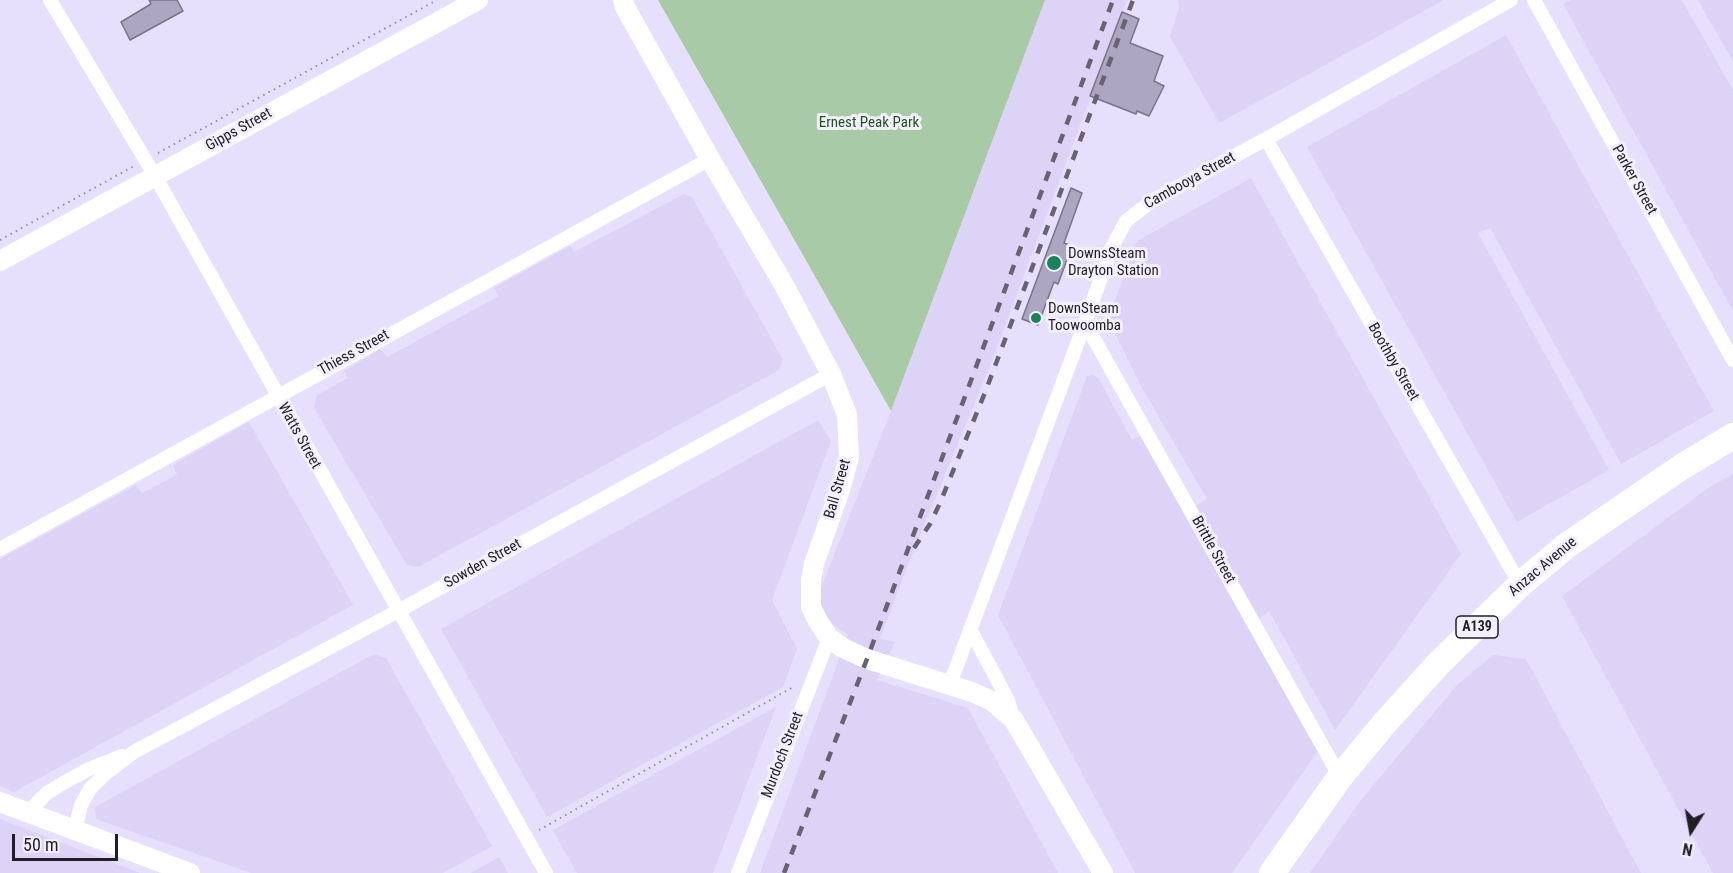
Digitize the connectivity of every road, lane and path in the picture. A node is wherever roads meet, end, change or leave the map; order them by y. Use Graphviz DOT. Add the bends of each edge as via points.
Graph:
graph roads {
  1 [pos="51,0"];
  2 [pos="437,0"];
  3 [pos="478,0"];
  4 [pos="1510,0"];
  5 [pos="1534,0"];
  6 [pos="622,2"];
  7 [pos="1266,139"];
  8 [pos="710,159"];
  9 [pos="150,168"];
  10 [pos="0,240"];
  11 [pos="0,261"];
  12 [pos="1085,323"];
  13 [pos="1733,360"];
  14 [pos="831,374"];
  15 [pos="277,396"];
  16 [pos="1733,436"];
  17 [pos="0,549"];
  18 [pos="1522,583"];
  19 [pos="398,611"];
  20 [pos="970,629"];
  21 [pos="829,638"];
  22 [pos="814,676"];
  23 [pos="950,684"];
  24 [pos="1014,720"];
  25 [pos="134,752"];
  26 [pos="1340,777"];
  27 [pos="0,802"];
  28 [pos="27,813"];
  29 [pos="75,830"];
  30 [pos="526,837"];
  31 [pos="190,873"];
  32 [pos="546,873"];
  33 [pos="738,873"];
  34 [pos="1103,873"];
  35 [pos="1272,873"];
  1 -- 9 [label="street, Watts Street"];
  2 -- 9 [label="path"];
  3 -- 9 [label="main road, Gipps Street"];
  4 -- 7 [label="street, Cambooya Street"];
  5 -- 13 [label="street, Parker Street"];
  6 -- 8 [label="main road, Ball Street"];
  7 -- 12 [label="street, Cambooya Street" via="1152,201 1126,221 1111,249"];
  7 -- 18 [label="street, Boothby Street"];
  8 -- 14 [label="main road, Ball Street"];
  8 -- 15 [label="street, Thiess Street"];
  9 -- 10 [label="path"];
  9 -- 11 [label="main road, Gipps Street"];
  9 -- 15 [label="street, Watts Street"];
  12 -- 20 [label="street, Cambooya Street"];
  12 -- 26 [label="street, Brittle Street"];
  14 -- 19 [label="street, Sowden Street"];
  14 -- 21 [label="main road, Ball Street" via="847,415 850,442 841,487 811,580 811,607"];
  15 -- 17 [label="street, Thiess Street"];
  15 -- 19 [label="street, Watts Street"];
  16 -- 18 [label="highway, Anzac Avenue / A139" via="1566,546"];
  18 -- 26 [label="highway, Anzac Avenue / A139" via="1440,662"];
  19 -- 25 [label="street, Sowden Street"];
  19 -- 30 [label="street, Watts Street"];
  20 -- 23 [label="street, Cambooya Street"];
  20 -- 24 [label="street" via="1008,700"];
  21 -- 22 [label="street, Murdoch Street"];
  21 -- 23 [label="main road, Ball Street" via="867,659"];
  22 -- 30 [label="path"];
  22 -- 33 [label="street, Murdoch Street"];
  23 -- 24 [label="main road, Ball Street" via="992,701"];
  24 -- 34 [label="main road, Ball Street"];
  25 -- 28 [label="street, Sowden Street" via="64,782"];
  25 -- 29 [label="street, Sowden Street" via="90,789"];
  26 -- 35 [label="highway, Anzac Avenue / A139"];
  27 -- 28 [label="main road"];
  28 -- 29 [label="main road"];
  29 -- 31 [label="main road"];
  30 -- 32 [label="street, Watts Street"];
}
